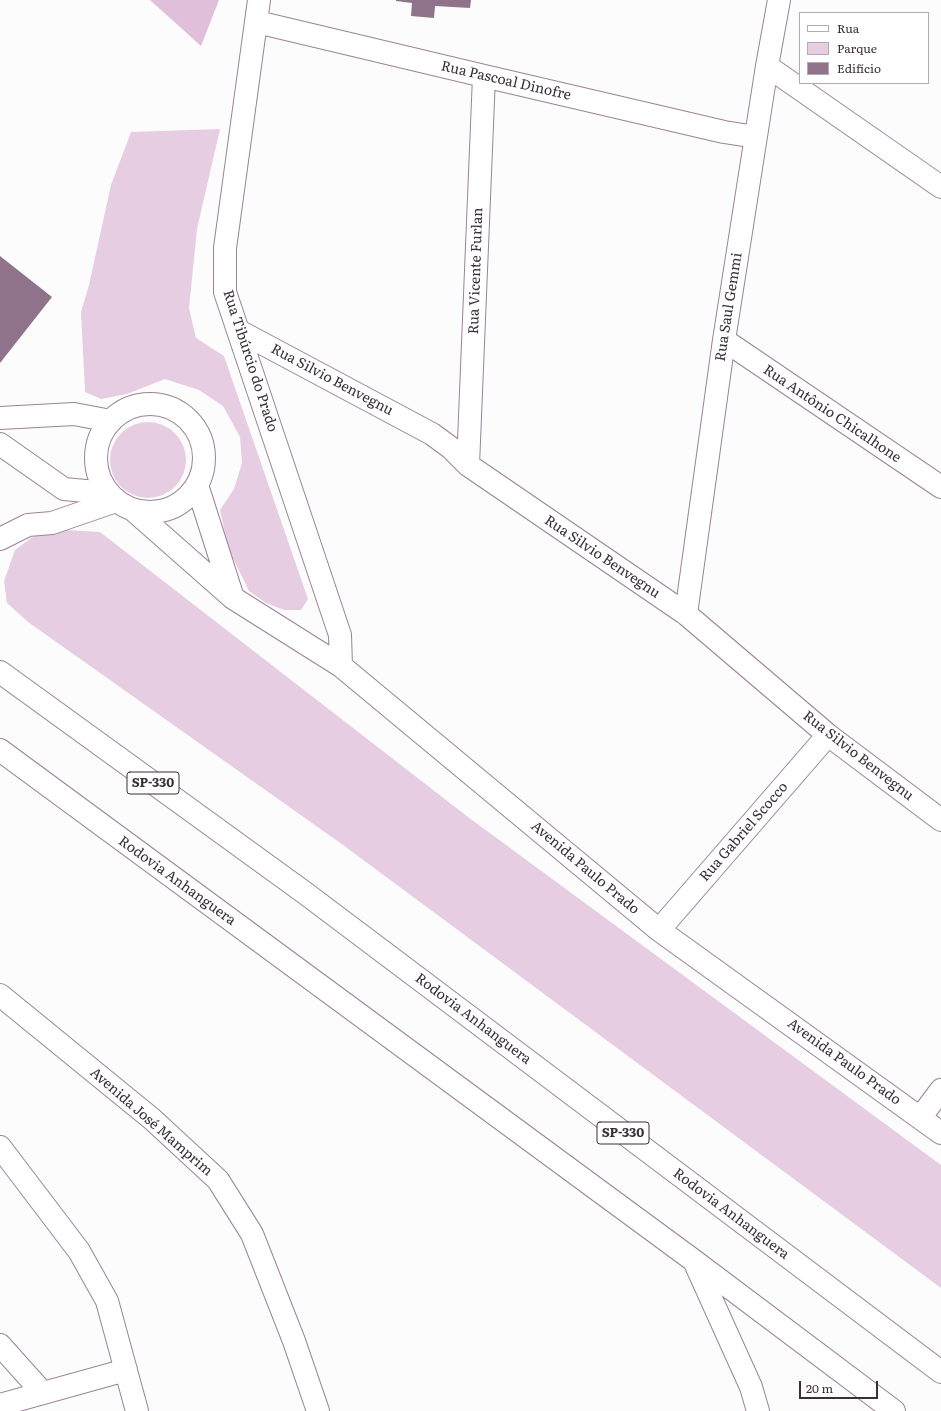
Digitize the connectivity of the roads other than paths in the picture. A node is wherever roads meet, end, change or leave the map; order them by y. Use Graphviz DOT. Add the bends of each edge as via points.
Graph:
graph roads {
  1 [pos="260,0"];
  2 [pos="779,0"];
  3 [pos="257,22"];
  4 [pos="767,66"];
  5 [pos="484,76"];
  6 [pos="756,137"];
  7 [pos="941,187"];
  8 [pos="239,330"];
  9 [pos="724,340"];
  10 [pos="0,418"];
  11 [pos="111,421"];
  12 [pos="0,444"];
  13 [pos="468,465"];
  14 [pos="197,485"];
  15 [pos="941,487"];
  16 [pos="118,501"];
  17 [pos="0,539"];
  18 [pos="233,598"];
  19 [pos="686,614"];
  20 [pos="341,666"];
  21 [pos="1,671"];
  22 [pos="828,735"];
  23 [pos="0,750"];
  24 [pos="941,820"];
  25 [pos="659,930"];
  26 [pos="0,995"];
  27 [pos="941,1090"];
  28 [pos="920,1118"];
  29 [pos="941,1133"];
  30 [pos="0,1147"];
  31 [pos="693,1260"];
  32 [pos="0,1345"];
  33 [pos="126,1370"];
  34 [pos="941,1372"];
  35 [pos="43,1393"];
  36 [pos="0,1405"];
  37 [pos="138,1411"];
  38 [pos="318,1411"];
  39 [pos="758,1411"];
  40 [pos="894,1411"];
  1 -- 3 [label="main road, Rua Tibúrcio do Prado"];
  2 -- 4 [label="main road, Rua Saul Gemmi"];
  3 -- 5 [label="main road, Rua Pascoal Dinofre"];
  3 -- 8 [label="main road, Rua Tibúrcio do Prado" via="225,248 225,292"];
  4 -- 6 [label="main road, Rua Saul Gemmi"];
  4 -- 7 [label="main road"];
  5 -- 6 [label="main road, Rua Pascoal Dinofre" via="724,132"];
  5 -- 13 [label="main road, Rua Vicente Furlan"];
  6 -- 9 [label="main road, Rua Saul Gemmi"];
  8 -- 13 [label="main road, Rua Silvio Benvegnu" via="432,434"];
  8 -- 20 [label="main road, Rua Tibúrcio do Prado" via="340,635"];
  9 -- 15 [label="main road, Rua Antônio Chicalhone"];
  9 -- 19 [label="main road, Rua Saul Gemmi"];
  10 -- 11 [label="main road" via="74,414"];
  11 -- 14 [label="main road" via="123,411 153,404 182,415 193,426 204,455"];
  11 -- 16 [label="main road" via="100,437 96,456 98,476"];
  12 -- 16 [label="main road" via="64,489"];
  13 -- 19 [label="main road, Rua Silvio Benvegnu"];
  14 -- 16 [label="main road" via="185,499 169,509 150,512"];
  14 -- 18 [label="main road"];
  16 -- 17 [label="main road" via="52,523 28,525"];
  16 -- 18 [label="main road, Avenida Paulo Prado"];
  18 -- 20 [label="main road, Avenida Paulo Prado"];
  19 -- 22 [label="main road, Rua Silvio Benvegnu"];
  20 -- 25 [label="main road, Avenida Paulo Prado"];
  21 -- 34 [label="main road, Rodovia Anhanguera / SP-330" via="305,893"];
  22 -- 24 [label="main road, Rua Silvio Benvegnu"];
  22 -- 25 [label="main road, Rua Gabriel Scocco"];
  23 -- 31 [label="main road, Rodovia Anhanguera"];
  25 -- 28 [label="main road, Avenida Paulo Prado"];
  26 -- 38 [label="main road, Avenida José Mamprim" via="152,1119 218,1180 252,1234"];
  27 -- 28 [label="main road"];
  28 -- 29 [label="main road, Avenida Paulo Prado"];
  30 -- 33 [label="main road" via="82,1257 107,1301"];
  31 -- 39 [label="main road" via="751,1387"];
  31 -- 40 [label="main road, Rodovia Anhanguera"];
  32 -- 35 [label="main road"];
  33 -- 35 [label="main road"];
  33 -- 37 [label="main road"];
  35 -- 36 [label="main road"];
}
